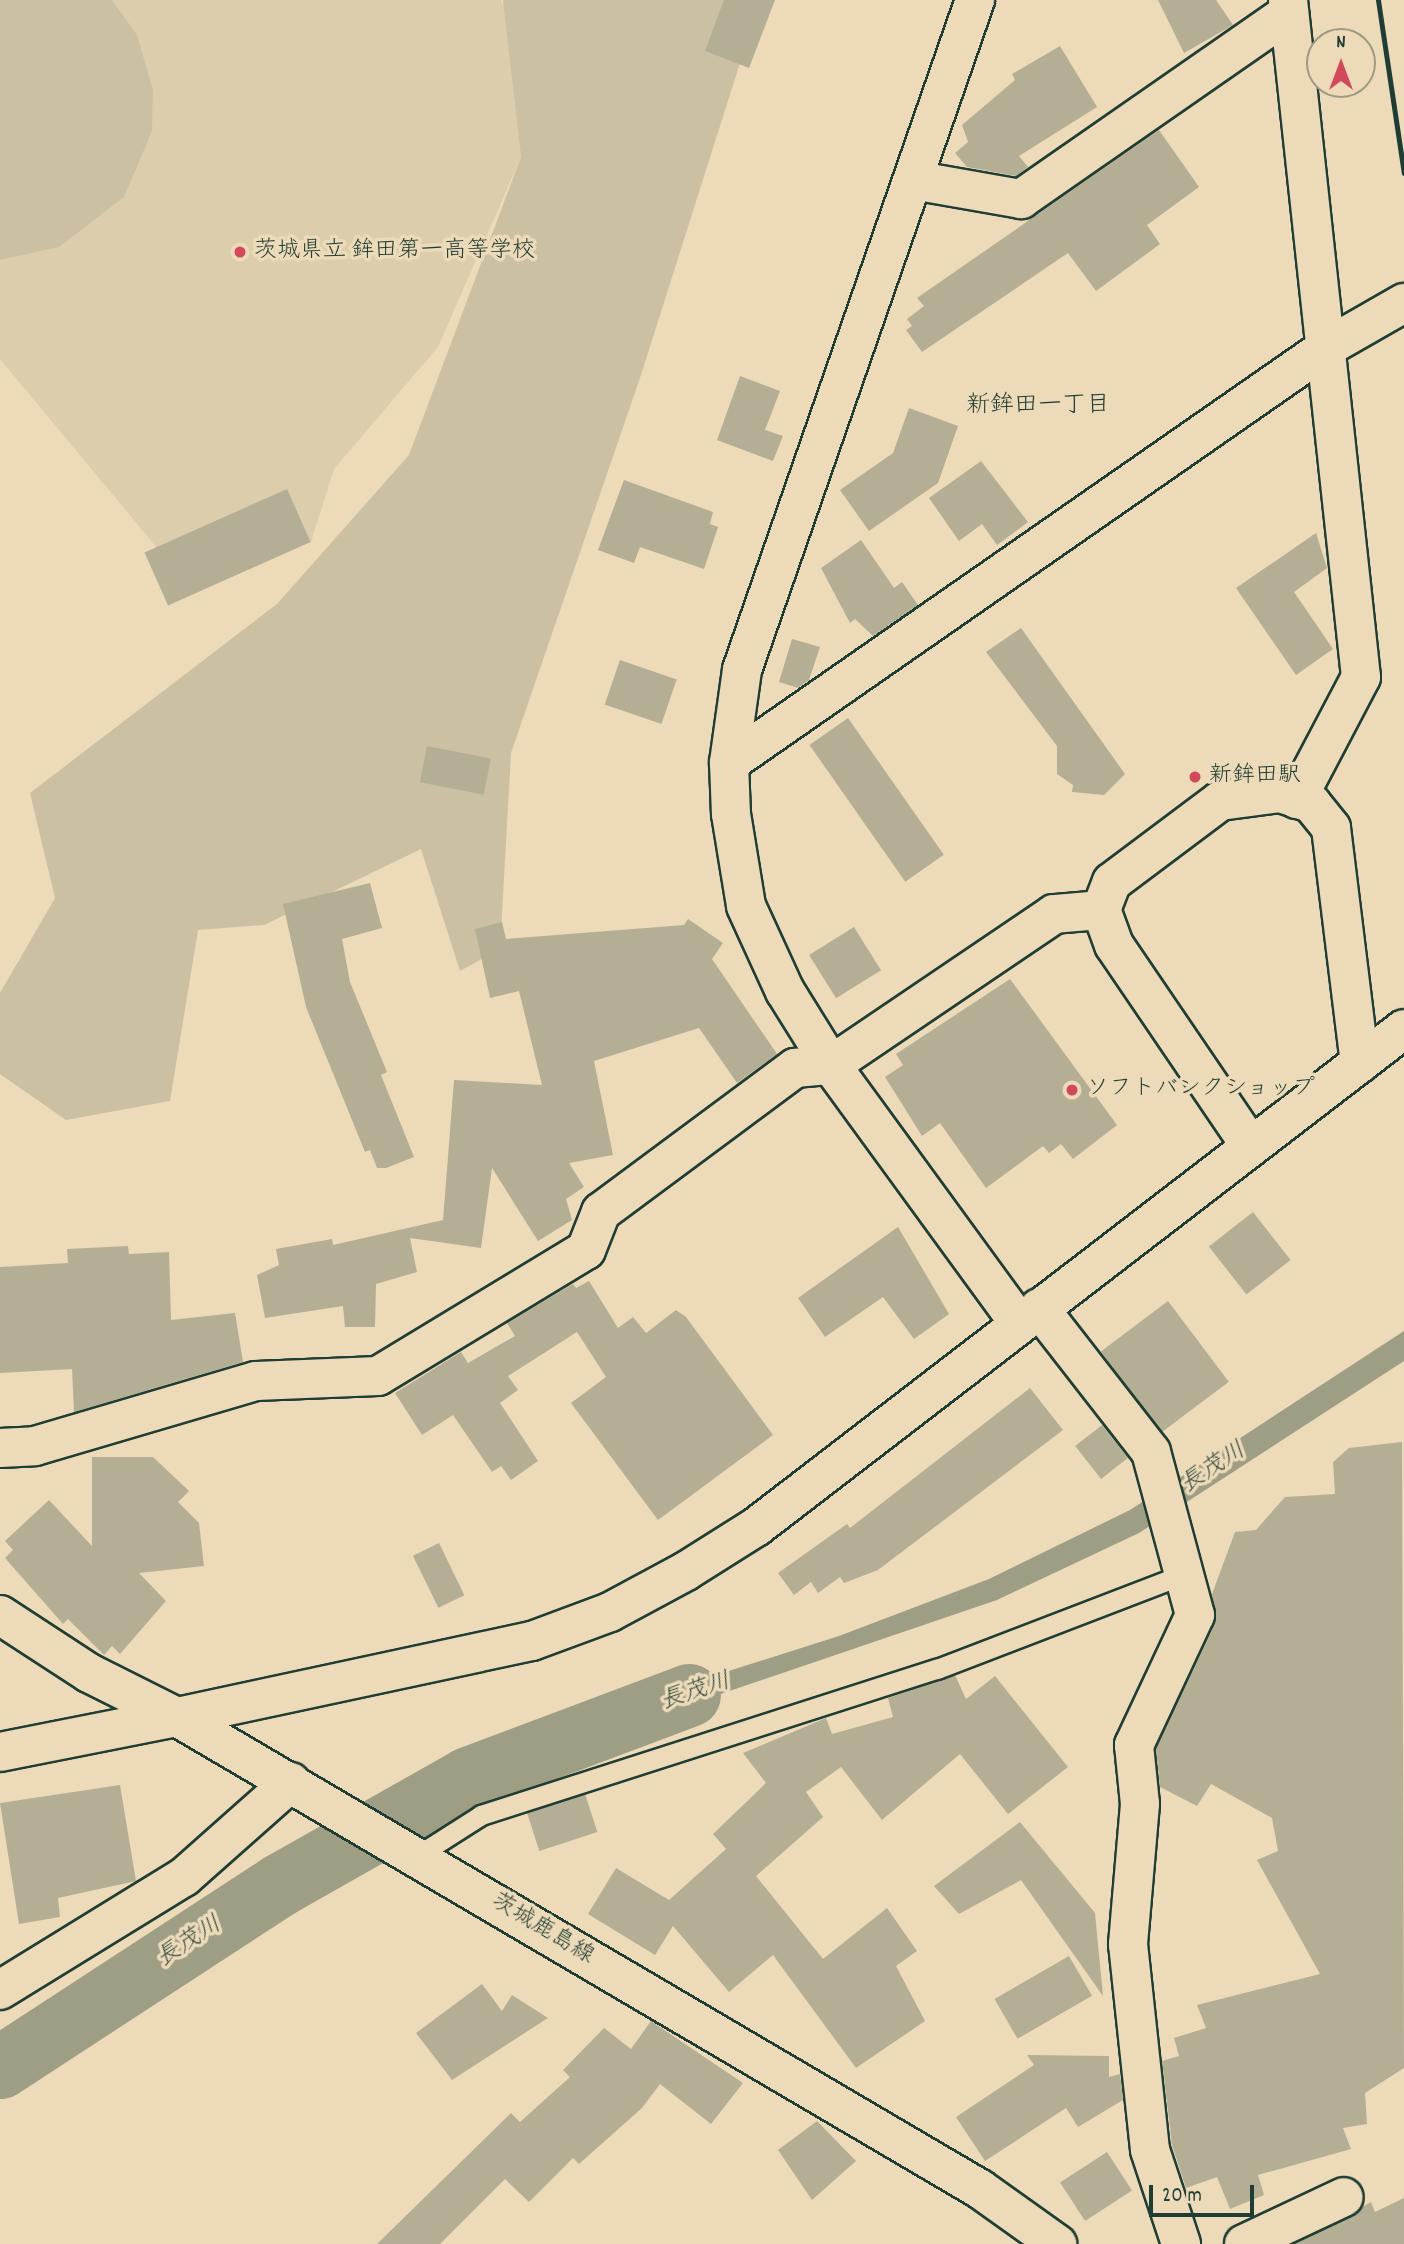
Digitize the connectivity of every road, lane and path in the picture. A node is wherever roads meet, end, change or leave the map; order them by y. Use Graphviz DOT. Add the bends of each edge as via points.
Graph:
graph roads {
  1 [pos="975,0"];
  2 [pos="1289,6"];
  3 [pos="913,180"];
  4 [pos="1404,303"];
  5 [pos="1327,347"];
  6 [pos="729,763"];
  7 [pos="1297,799"];
  8 [pos="1101,910"];
  9 [pos="1404,1029"];
  10 [pos="1360,1063"];
  11 [pos="831,1065"];
  12 [pos="1251,1145"];
  13 [pos="1029,1315"];
  14 [pos="0,1448"];
  15 [pos="1179,1568"];
  16 [pos="0,1615"];
  17 [pos="177,1717"];
  18 [pos="0,1752"];
  19 [pos="304,1788"];
  20 [pos="407,1850"];
  21 [pos="0,1990"];
  22 [pos="1344,2197"];
  23 [pos="1057,2244"];
  24 [pos="1181,2244"];
  25 [pos="1244,2244"];
  1 -- 3 [label="street"];
  2 -- 3 [label="street" via="1021,199"];
  2 -- 5 [label="street"];
  3 -- 6 [label="street" via="741,670"];
  4 -- 5 [label="street"];
  5 -- 6 [label="street"];
  5 -- 7 [label="street" via="1361,677"];
  6 -- 11 [label="street" via="734,856 746,906 785,991"];
  7 -- 8 [label="street" via="1260,792 1220,801 1112,882"];
  7 -- 10 [label="street" via="1311,803 1331,828"];
  8 -- 11 [label="street" via="1054,914"];
  8 -- 12 [label="street" via="1114,946"];
  9 -- 10 [label="street"];
  10 -- 12 [label="street"];
  11 -- 13 [label="street"];
  11 -- 14 [label="street" via="794,1068 601,1212 586,1250 379,1376 256,1381 35,1446"];
  12 -- 13 [label="street"];
  13 -- 15 [label="street" via="1152,1452"];
  13 -- 17 [label="street" via="756,1527 610,1612 532,1641 432,1666"];
  15 -- 20 [label="lane" via="937,1669 481,1815"];
  15 -- 24 [label="street" via="1195,1615 1134,1745 1140,1804 1128,1944 1150,2150"];
  16 -- 17 [label="street, 茨城鹿島線" via="89,1672"];
  17 -- 18 [label="street"];
  17 -- 19 [label="street, 茨城鹿島線"];
  19 -- 20 [label="street, 茨城鹿島線"];
  19 -- 21 [label="street" via="184,1877"];
  20 -- 23 [label="street, 茨城鹿島線" via="980,2189"];
  22 -- 25 [label="street"];
}
